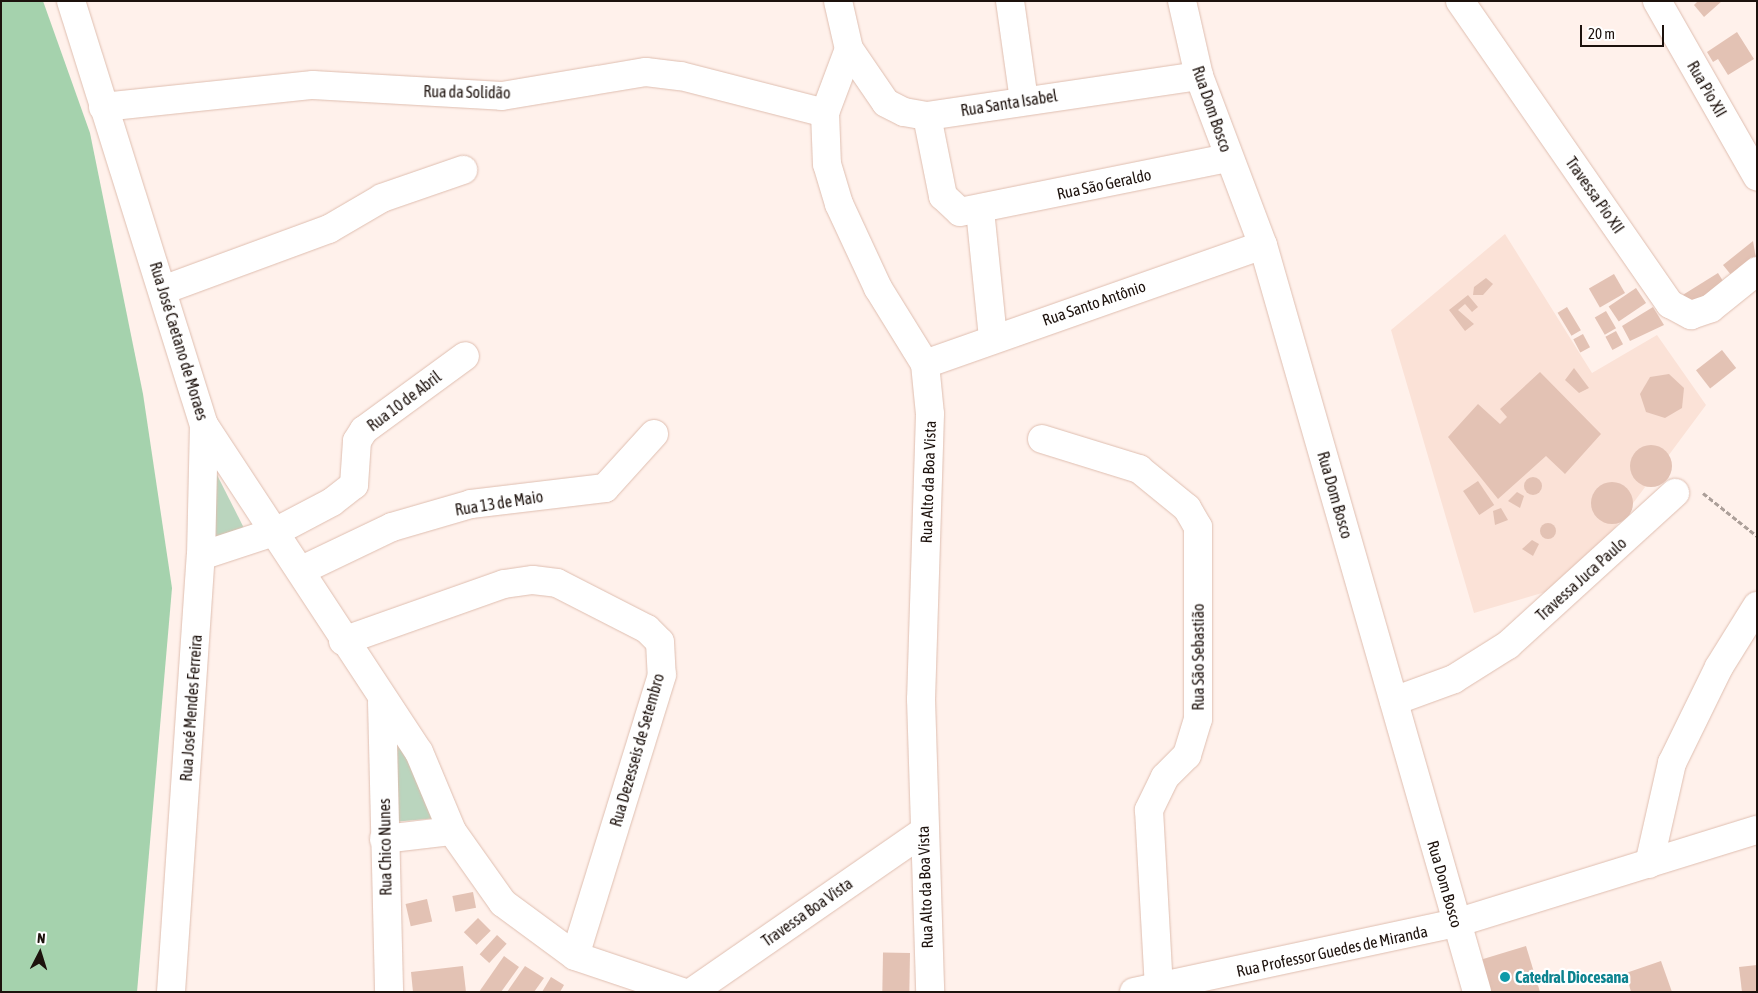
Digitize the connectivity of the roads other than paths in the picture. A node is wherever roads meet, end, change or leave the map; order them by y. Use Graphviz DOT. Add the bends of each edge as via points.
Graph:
graph roads {
  1 [pos="71,1"];
  2 [pos="838,1"];
  3 [pos="1010,1"];
  4 [pos="1182,1"];
  5 [pos="1460,1"];
  6 [pos="1657,1"];
  7 [pos="848,49"];
  8 [pos="1199,76"];
  9 [pos="1024,100"];
  10 [pos="103,107"];
  11 [pos="825,113"];
  12 [pos="927,116"];
  13 [pos="1229,158"];
  14 [pos="463,170"];
  15 [pos="1757,176"];
  16 [pos="980,210"];
  17 [pos="1263,245"];
  18 [pos="1757,271"];
  19 [pos="163,290"];
  20 [pos="993,338"];
  21 [pos="465,356"];
  22 [pos="925,364"];
  23 [pos="204,425"];
  24 [pos="654,434"];
  25 [pos="1042,440"];
  26 [pos="1675,494"];
  27 [pos="277,531"];
  28 [pos="201,556"];
  29 [pos="302,570"];
  30 [pos="1757,606"];
  31 [pos="343,641"];
  32 [pos="1394,701"];
  33 [pos="382,702"];
  34 [pos="1757,830"];
  35 [pos="452,831"];
  36 [pos="922,833"];
  37 [pos="384,839"];
  38 [pos="1649,864"];
  39 [pos="1456,923"];
  40 [pos="575,956"];
  41 [pos="1146,990"];
  42 [pos="171,992"];
  43 [pos="389,992"];
  44 [pos="682,992"];
  45 [pos="692,992"];
  46 [pos="930,992"];
  47 [pos="1477,992"];
  1 -- 10 [label="street, Rua José Caetano de Moraes"];
  2 -- 7 [label="street"];
  3 -- 9 [label="street"];
  4 -- 8 [label="street, Rua Dom Bosco"];
  5 -- 18 [label="street, Travessa Pio XII" via="1670,304 1691,315 1704,310"];
  6 -- 15 [label="street, Rua Pio XII"];
  7 -- 11 [label="street, Rua Alto da Boa Vista"];
  7 -- 12 [label="street, Rua Santa Isabel" via="886,103 904,112"];
  8 -- 9 [label="street, Rua Santa Isabel"];
  8 -- 13 [label="street, Rua Dom Bosco"];
  9 -- 12 [label="street, Rua Santa Isabel"];
  10 -- 11 [label="street, Rua da Solidão" via="313,85 502,96 646,72 681,76"];
  10 -- 19 [label="street, Rua José Caetano de Moraes"];
  11 -- 22 [label="street, Rua Alto da Boa Vista" via="827,164 839,204 878,288"];
  12 -- 16 [label="street, Rua São Geraldo" via="943,196 960,212"];
  13 -- 16 [label="street, Rua São Geraldo"];
  13 -- 17 [label="street, Rua Dom Bosco"];
  14 -- 19 [label="street" via="382,198 329,229"];
  16 -- 20 [label="street"];
  17 -- 20 [label="street, Rua Santo Antônio"];
  17 -- 32 [label="street, Rua Dom Bosco"];
  19 -- 23 [label="street, Rua José Caetano de Moraes"];
  20 -- 22 [label="street, Rua Santo Antônio"];
  21 -- 27 [label="street, Rua 10 de Abril" via="364,430 357,440 354,485"];
  22 -- 36 [label="street, Rua Alto da Boa Vista" via="930,414 921,699"];
  23 -- 27 [label="street, Rua José Caetano de Moraes"];
  23 -- 28 [label="street, Rua José Mendes Ferreira"];
  24 -- 29 [label="street, Rua 13 de Maio" via="605,488 471,504 392,527"];
  25 -- 41 [label="street, Rua São Sebastião" via="1138,469 1187,508 1198,527 1198,719 1186,755 1165,777 1149,810"];
  26 -- 32 [label="street, Travessa Juca Paulo" via="1508,646 1454,679"];
  27 -- 28 [label="street"];
  27 -- 29 [label="street, Rua José Caetano de Moraes"];
  28 -- 42 [label="street, Rua José Mendes Ferreira"];
  29 -- 31 [label="street, Rua José Caetano de Moraes"];
  30 -- 38 [label="street" via="1719,667 1672,763"];
  31 -- 33 [label="street, Rua José Caetano de Moraes"];
  31 -- 40 [label="street, Rua Dezesseis de Setembro" via="504,584 533,580 557,583 647,629 660,642 662,675"];
  32 -- 39 [label="street, Rua Dom Bosco"];
  33 -- 35 [label="street, Rua José Caetano de Moraes" via="419,752"];
  33 -- 37 [label="street, Rua Chico Nunes"];
  34 -- 38 [label="street, Rua Professor Guedes de Miranda"];
  35 -- 37 [label="street"];
  35 -- 40 [label="street, Rua José Caetano de Moraes" via="503,903"];
  36 -- 45 [label="street, Travessa Boa Vista"];
  36 -- 46 [label="street, Rua Alto da Boa Vista"];
  37 -- 43 [label="street, Rua Chico Nunes"];
  38 -- 39 [label="street, Rua Professor Guedes de Miranda"];
  39 -- 41 [label="street, Rua Professor Guedes de Miranda"];
  39 -- 47 [label="street, Rua Dom Bosco"];
  40 -- 44 [label="street, Rua José Caetano de Moraes"];
}
